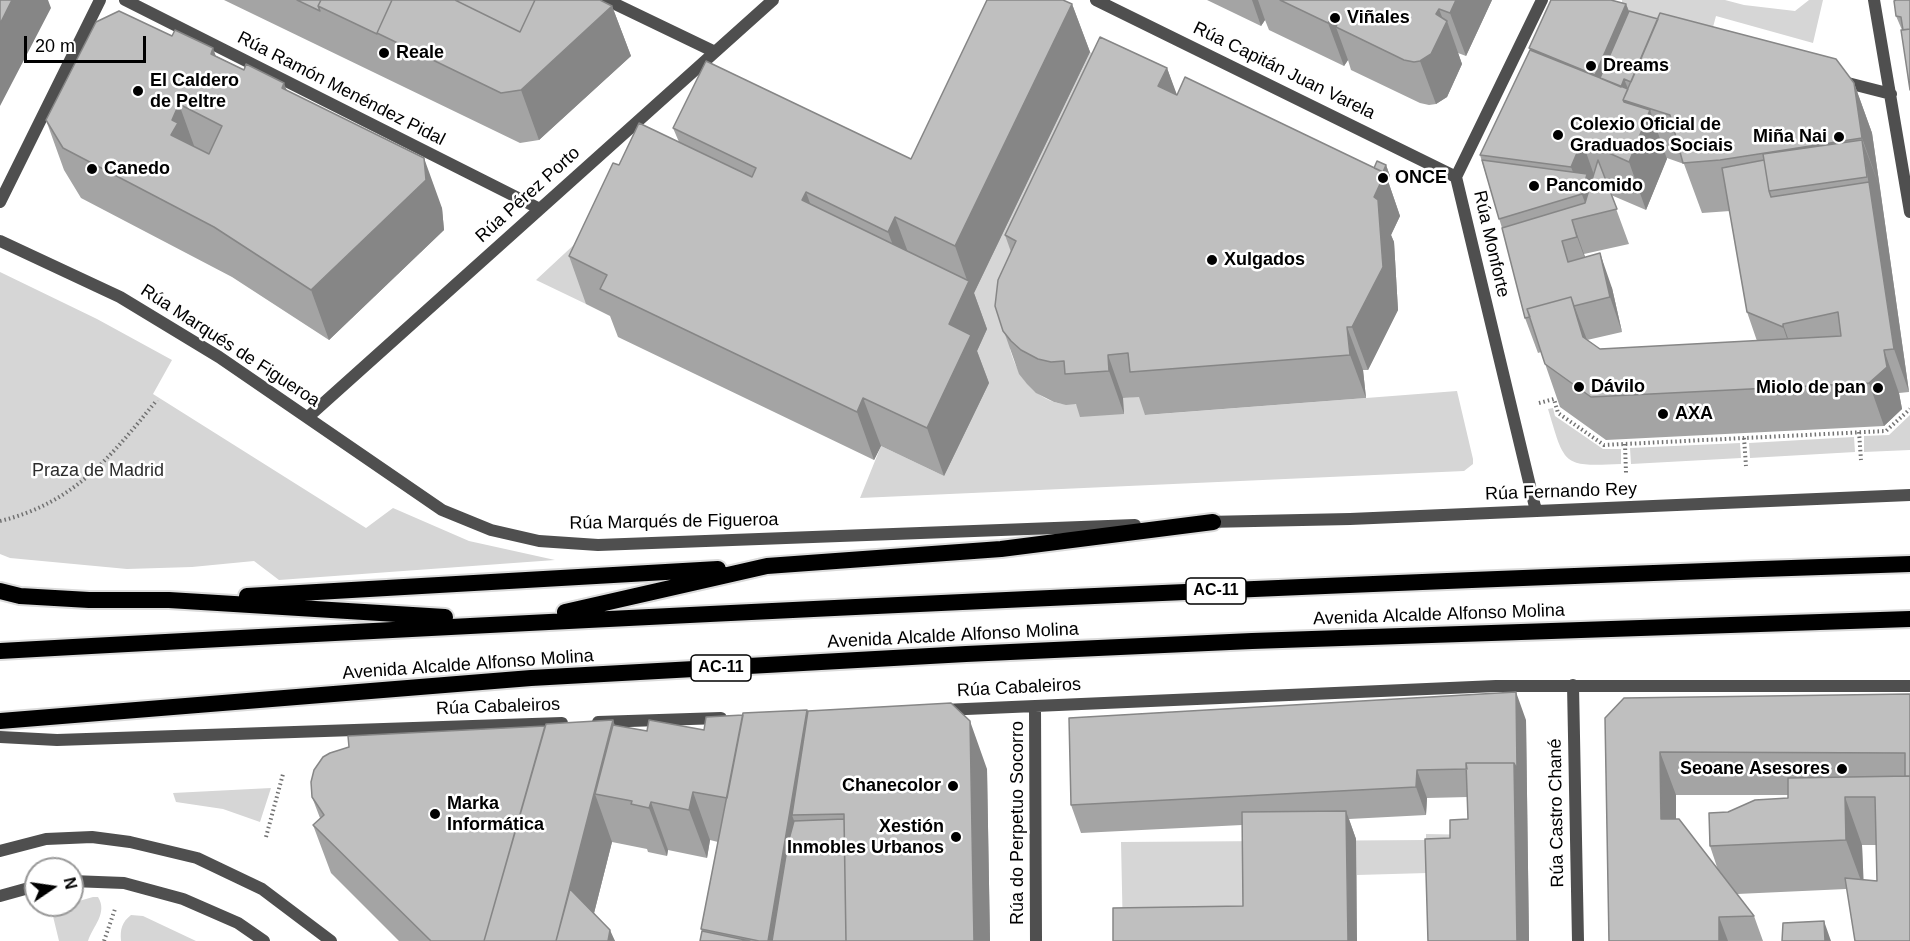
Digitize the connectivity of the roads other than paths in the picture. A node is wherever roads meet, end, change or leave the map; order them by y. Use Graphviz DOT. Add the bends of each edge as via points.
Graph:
graph roads {
  1 [pos="100,0"];
  2 [pos="125,0"];
  3 [pos="607,0"];
  4 [pos="773,0"];
  5 [pos="1096,0"];
  6 [pos="1874,0"];
  7 [pos="1543,4"];
  8 [pos="715,52"];
  9 [pos="1828,78"];
  10 [pos="1891,94"];
  11 [pos="1456,177"];
  12 [pos="0,201"];
  13 [pos="540,209"];
  14 [pos="1910,212"];
  15 [pos="0,241"];
  16 [pos="308,417"];
  17 [pos="1910,495"];
  18 [pos="1536,511"];
  19 [pos="1213,522"];
  20 [pos="1909,564"];
  21 [pos="767,566"];
  22 [pos="0,591"];
  23 [pos="170,600"];
  24 [pos="1909,619"];
  25 [pos="524,622"];
  26 [pos="0,651"];
  27 [pos="1573,685"];
  28 [pos="1910,686"];
  29 [pos="1035,706"];
  30 [pos="936,710"];
  31 [pos="736,717"];
  32 [pos="0,721"];
  33 [pos="0,737"];
  34 [pos="0,851"];
  35 [pos="84,881"];
  36 [pos="24,889"];
  37 [pos="0,896"];
  38 [pos="264,941"];
  39 [pos="331,941"];
  40 [pos="1036,941"];
  41 [pos="1578,941"];
  1 -- 12 [label="street"];
  2 -- 13 [label="street, Rúa Ramón Menéndez Pidal"];
  3 -- 8 [label="street"];
  4 -- 8 [label="street, Rúa Pérez Porto"];
  5 -- 11 [label="street, Rúa Capitán Juan Varela"];
  6 -- 10 [label="street"];
  7 -- 11 [label="street, Rúa Monforte"];
  8 -- 13 [label="street, Rúa Pérez Porto"];
  9 -- 10 [label="street"];
  10 -- 14 [label="street"];
  11 -- 18 [label="street, Rúa Monforte"];
  13 -- 16 [label="street, Rúa Pérez Porto"];
  15 -- 16 [label="street, Rúa Marqués de Figueroa" via="120,297"];
  16 -- 19 [label="street, Rúa Marqués de Figueroa" via="442,510 490,530 539,541 598,545"];
  17 -- 18 [label="street, Rúa Fernando Rey"];
  18 -- 19 [label="street, Rúa Fernando Rey"];
  19 -- 21 [label="highway" via="1001,549"];
  20 -- 25 [label="highway, Avenida Alcalde Alfonso Molina / AC-11" via="1561,575"];
  21 -- 23 [label="highway"];
  21 -- 25 [label="highway"];
  22 -- 23 [label="highway" via="89,600"];
  23 -- 25 [label="highway"];
  24 -- 32 [label="highway, Avenida Alcalde Alfonso Molina / AC-11" via="966,654 531,678"];
  25 -- 26 [label="highway, Avenida Alcalde Alfonso Molina / AC-11"];
  27 -- 28 [label="street"];
  27 -- 29 [label="street, Rúa Cabaleiros"];
  27 -- 41 [label="street, Rúa Castro Chané"];
  29 -- 30 [label="street, Rúa Cabaleiros"];
  29 -- 40 [label="street, Rúa do Perpetuo Socorro"];
  31 -- 33 [label="street, Rúa Cabaleiros" via="57,740"];
  34 -- 39 [label="street" via="46,839 92,837 197,858 262,889"];
  35 -- 38 [label="street" via="124,883 183,899 238,923"];
  36 -- 37 [label="street"];
}
